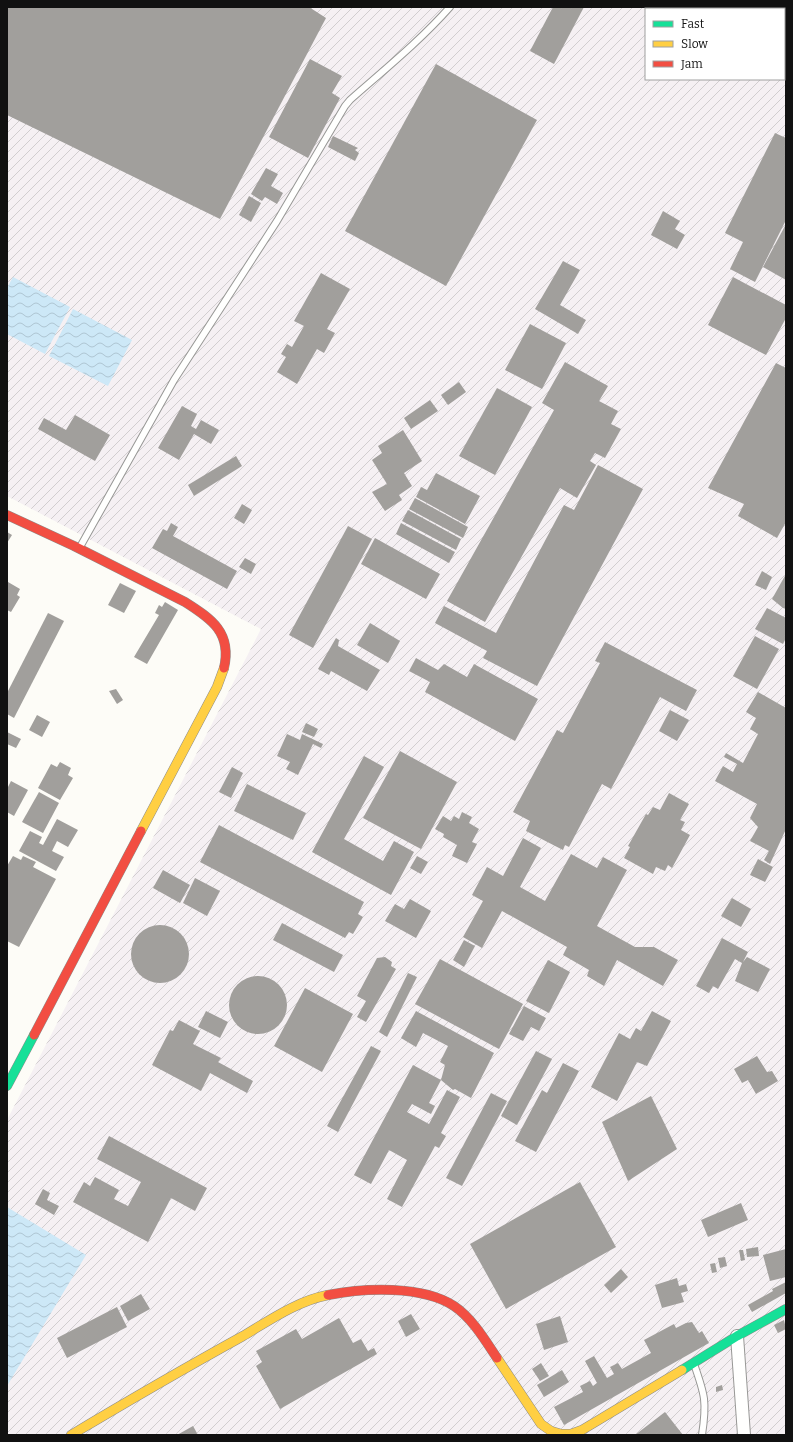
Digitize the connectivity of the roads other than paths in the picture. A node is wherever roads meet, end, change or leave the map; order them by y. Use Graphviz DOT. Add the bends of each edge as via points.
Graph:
graph roads {
  1 [pos="450,7"];
  2 [pos="7,515"];
  3 [pos="79,549"];
  4 [pos="7,1086"];
  5 [pos="786,1309"];
  6 [pos="737,1336"];
  7 [pos="693,1362"];
  8 [pos="71,1435"];
  9 [pos="702,1435"];
  10 [pos="744,1435"];
  1 -- 3 [label="lane" via="390,67 345,106 277,221 174,380"];
  2 -- 3 [label="street"];
  3 -- 4 [label="street" via="203,612 217,625 223,635 227,659 217,687"];
  5 -- 6 [label="street"];
  6 -- 7 [label="street"];
  6 -- 10 [label="street"];
  7 -- 8 [label="street" via="582,1430 562,1435 541,1424 486,1343 454,1307 430,1295 416,1293 394,1291 340,1294 319,1297 298,1305"];
  7 -- 9 [label="lane" via="705,1401"];
}
